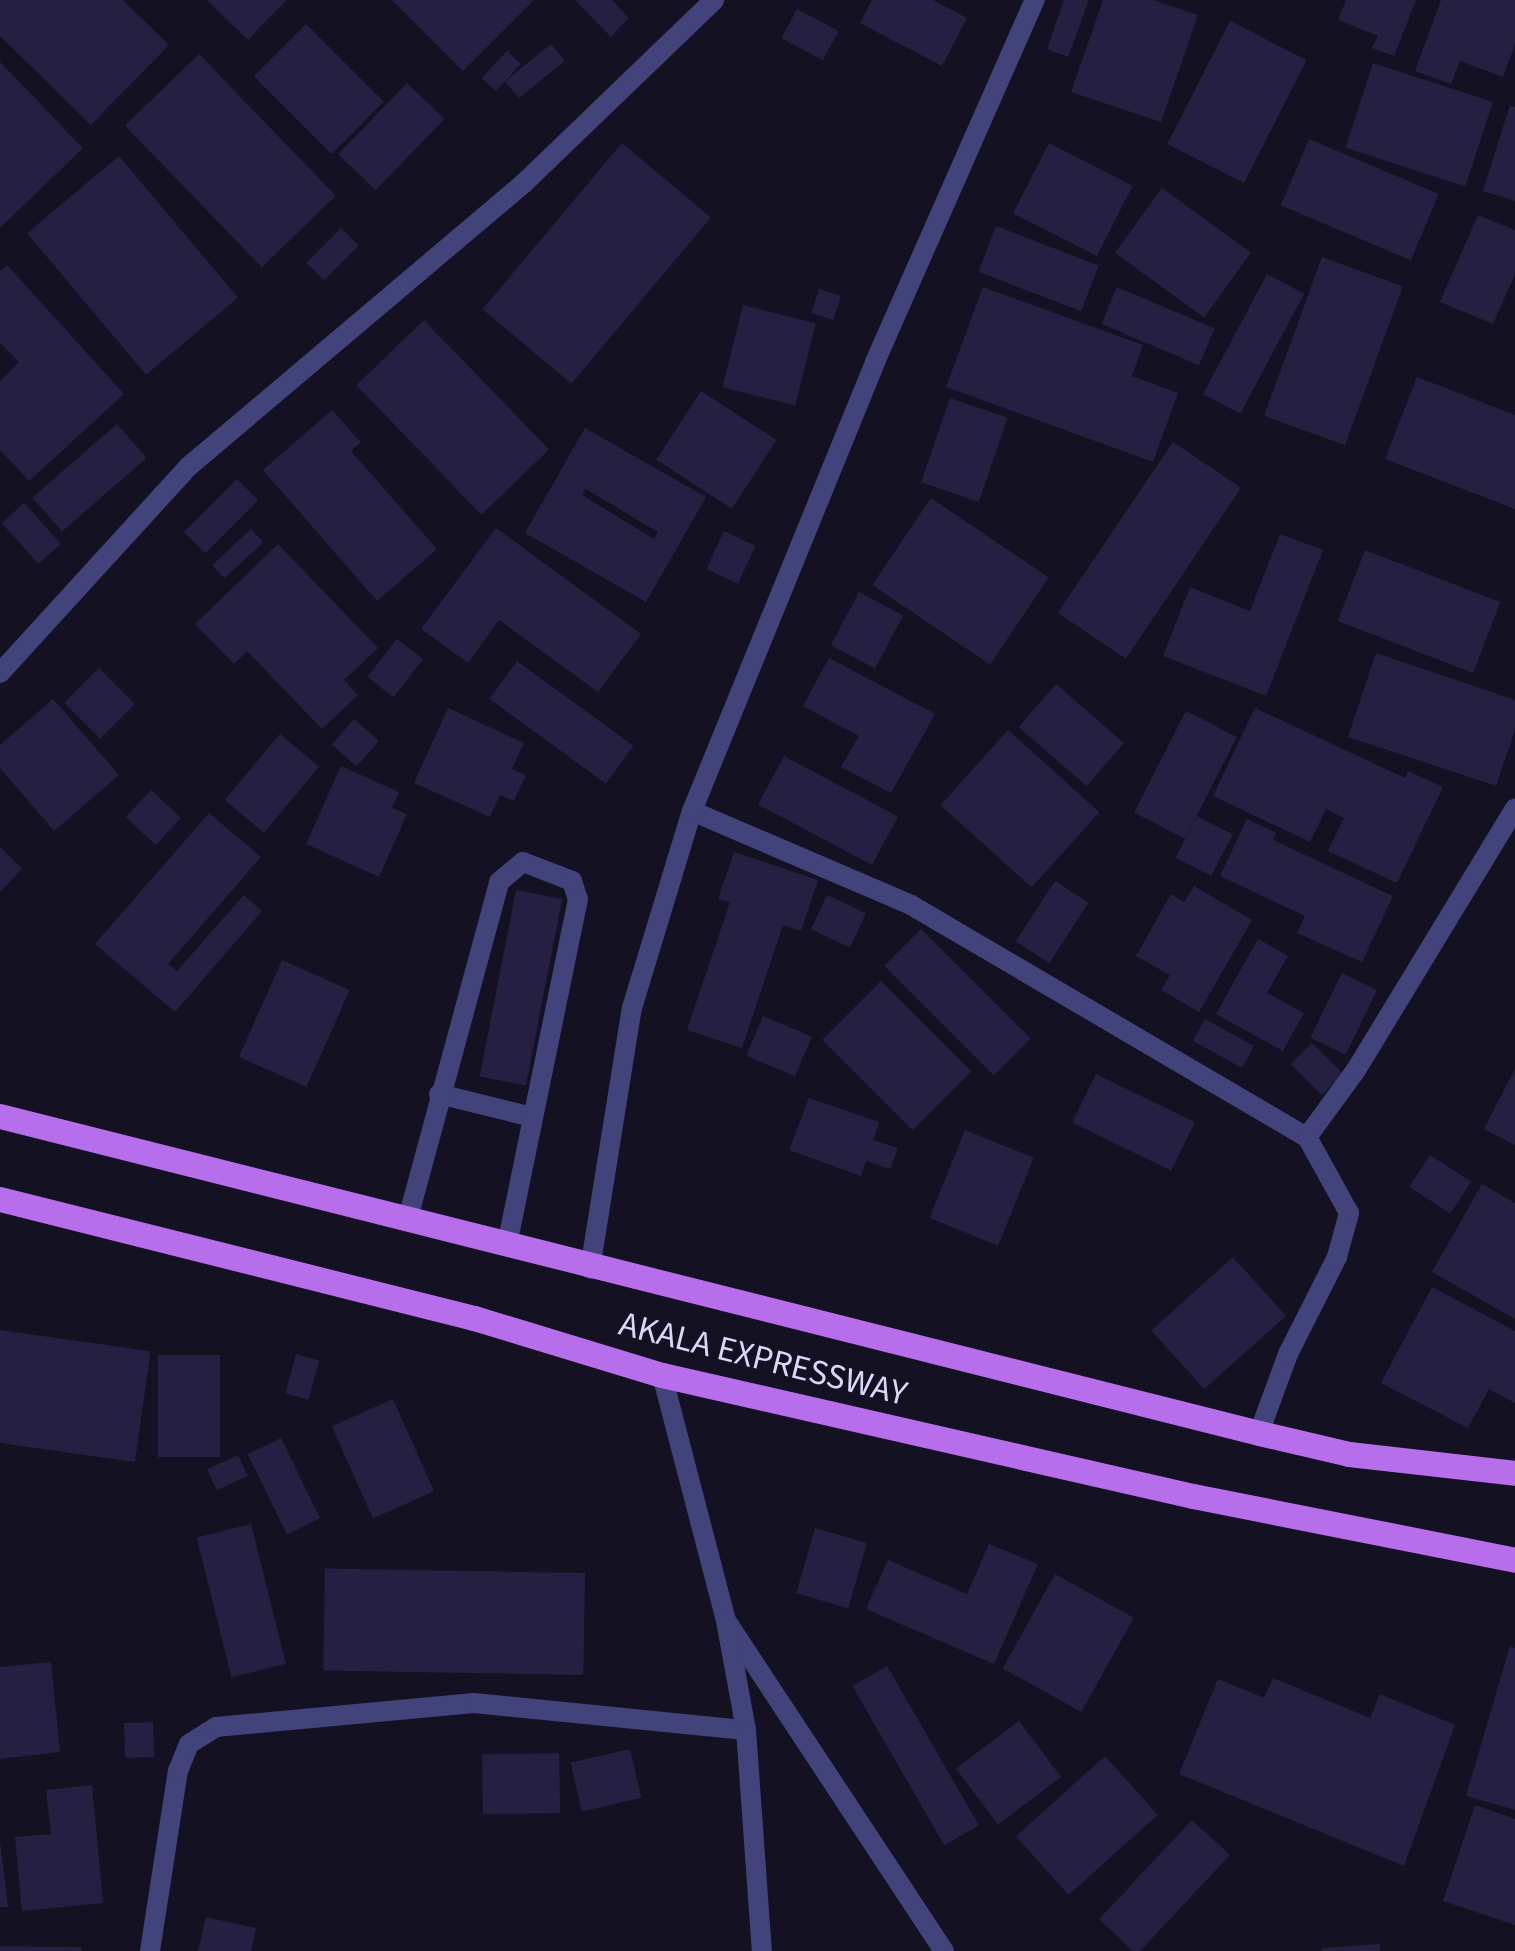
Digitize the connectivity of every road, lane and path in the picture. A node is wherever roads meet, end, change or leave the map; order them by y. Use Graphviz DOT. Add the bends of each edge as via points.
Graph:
graph roads {
  1 [pos="714,0"];
  2 [pos="1035,0"];
  3 [pos="0,673"];
  4 [pos="1515,809"];
  5 [pos="692,811"];
  6 [pos="439,1094"];
  7 [pos="0,1116"];
  8 [pos="532,1117"];
  9 [pos="1306,1137"];
  10 [pos="0,1199"];
  11 [pos="408,1218"];
  12 [pos="507,1246"];
  13 [pos="590,1270"];
  14 [pos="662,1375"];
  15 [pos="1260,1433"];
  16 [pos="1515,1473"];
  17 [pos="1515,1560"];
  18 [pos="726,1620"];
  19 [pos="746,1730"];
  20 [pos="150,1951"];
  21 [pos="762,1951"];
  22 [pos="944,1951"];
  1 -- 3 [label="street" via="524,183 188,467"];
  2 -- 5 [label="street" via="876,362"];
  4 -- 9 [label="street" via="1356,1070"];
  5 -- 9 [label="street" via="911,905"];
  5 -- 13 [label="street" via="632,1008"];
  6 -- 8 [label="street"];
  6 -- 8 [label="street" via="499,882 524,862 572,881 578,899"];
  6 -- 11 [label="street"];
  7 -- 11 [label="main road, AKALA EXPRESSWAY"];
  8 -- 12 [label="street"];
  9 -- 15 [label="street" via="1350,1213"];
  10 -- 14 [label="main road, AKALA EXPRESSWAY" via="474,1318"];
  11 -- 12 [label="main road, AKALA EXPRESSWAY"];
  12 -- 13 [label="main road, AKALA EXPRESSWAY"];
  13 -- 15 [label="main road, AKALA EXPRESSWAY"];
  14 -- 17 [label="main road, AKALA EXPRESSWAY" via="1193,1496"];
  14 -- 18 [label="street"];
  15 -- 16 [label="main road, AKALA EXPRESSWAY" via="1349,1454"];
  18 -- 19 [label="street"];
  18 -- 22 [label="street"];
  19 -- 20 [label="street" via="474,1702 216,1728 189,1744 178,1771"];
  19 -- 21 [label="street"];
}
